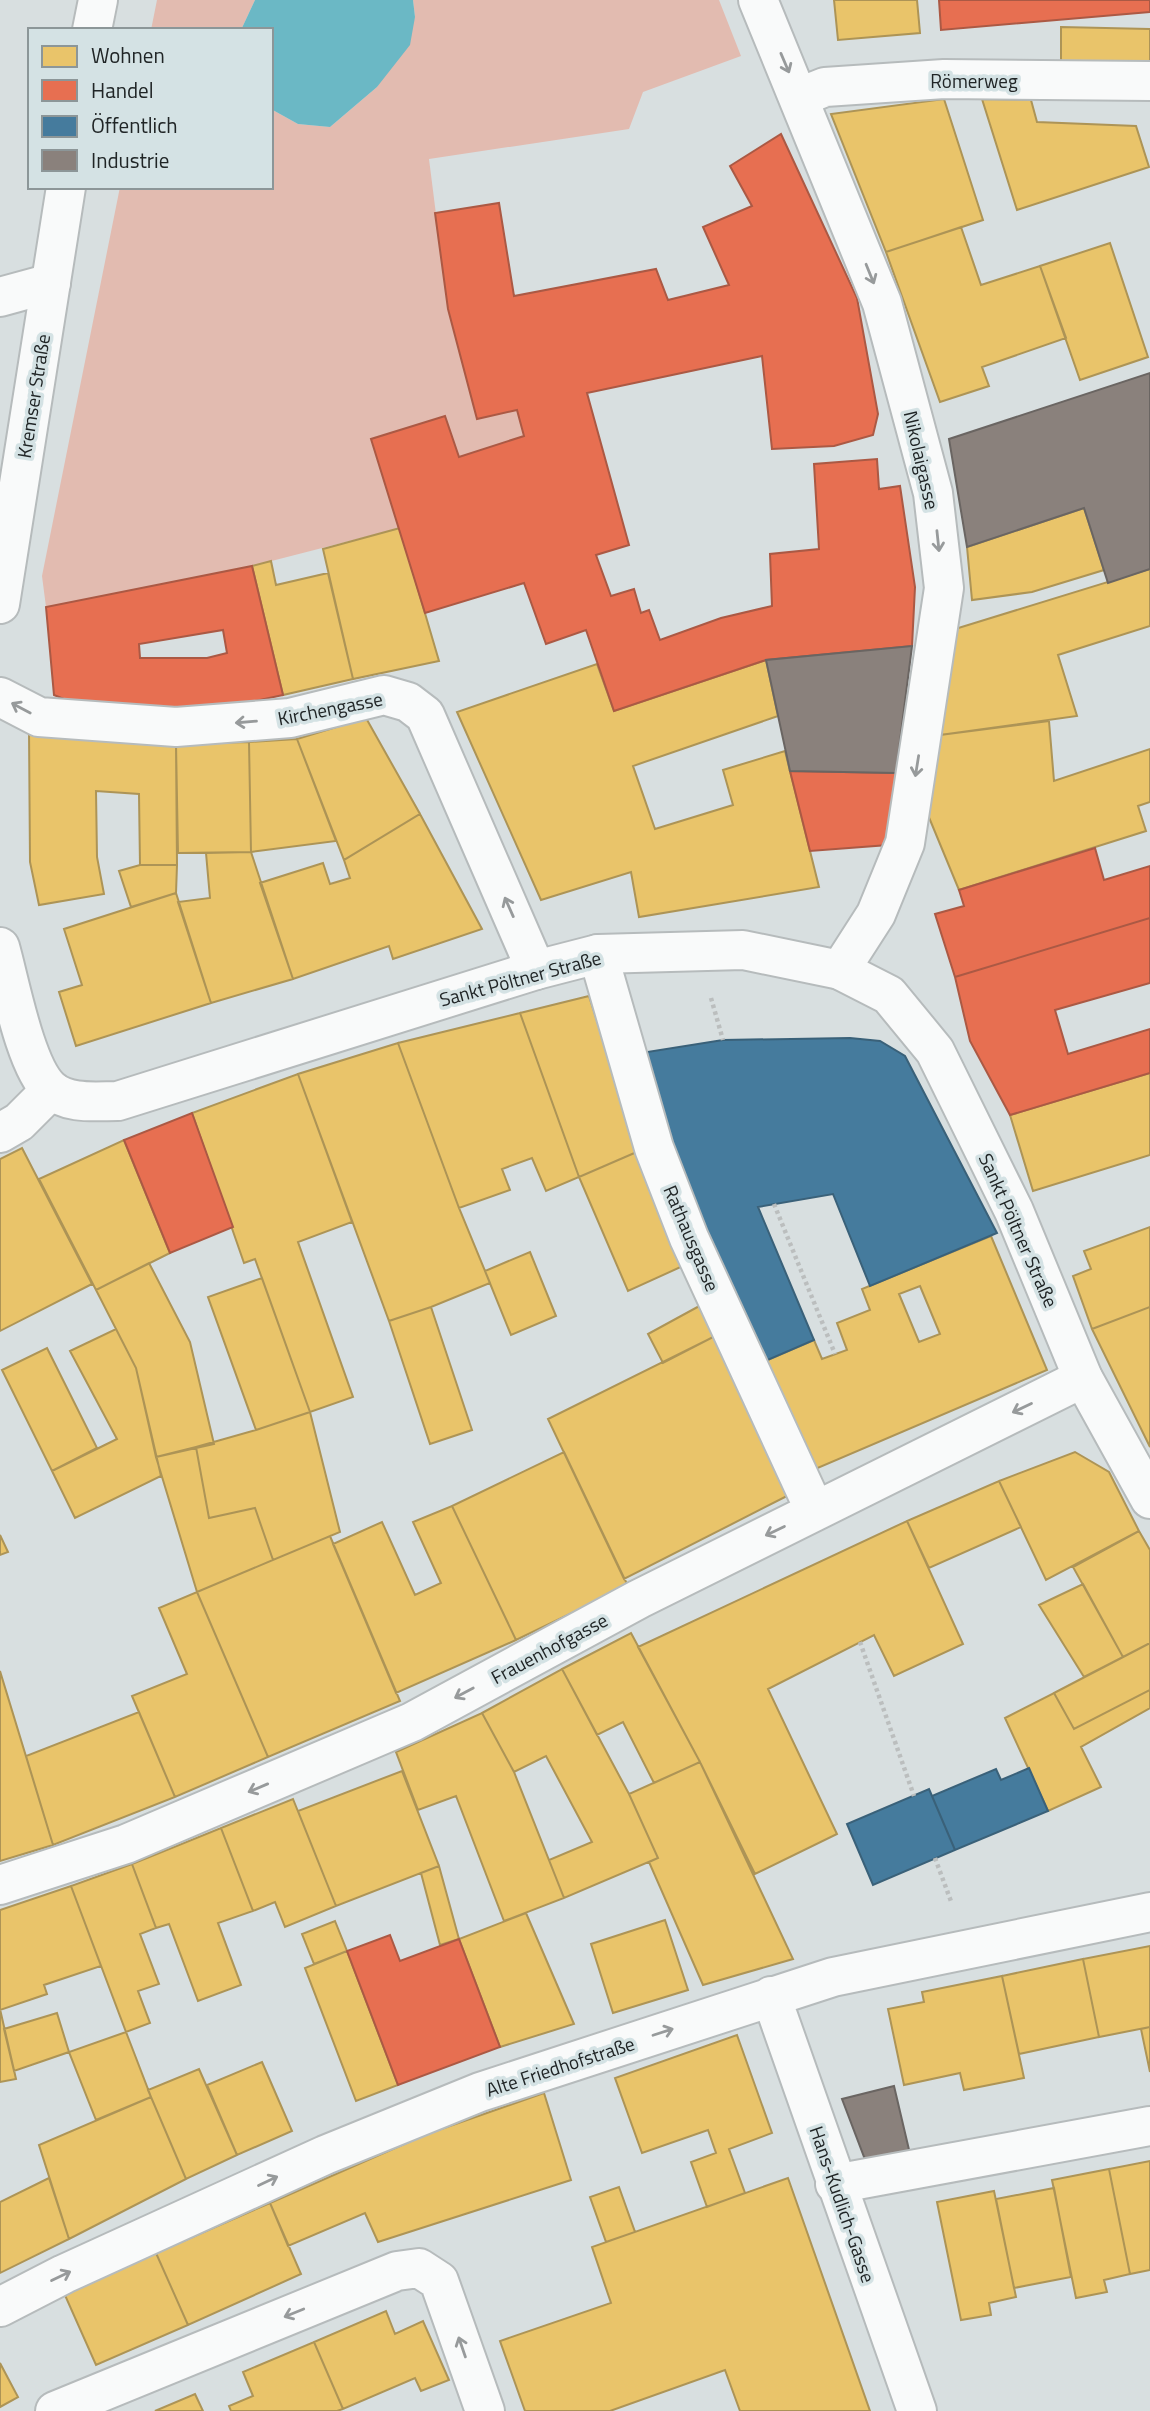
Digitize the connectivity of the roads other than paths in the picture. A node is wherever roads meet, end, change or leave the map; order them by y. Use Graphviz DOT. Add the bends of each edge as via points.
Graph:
graph roads {
  1 [pos="80,0"];
  2 [pos="98,0"];
  3 [pos="758,0"];
  4 [pos="83,28"];
  5 [pos="92,28"];
  6 [pos="1150,81"];
  7 [pos="800,97"];
  8 [pos="66,189"];
  9 [pos="51,283"];
  10 [pos="0,297"];
  11 [pos="0,604"];
  12 [pos="0,697"];
  13 [pos="0,947"];
  14 [pos="598,954"];
  15 [pos="536,970"];
  16 [pos="840,970"];
  17 [pos="51,1090"];
  18 [pos="0,1133"];
  19 [pos="1083,1378"];
  20 [pos="1150,1499"];
  21 [pos="815,1511"];
  22 [pos="0,1885"];
  23 [pos="1150,1912"];
  24 [pos="771,1996"];
  25 [pos="1150,2126"];
  26 [pos="835,2184"];
  27 [pos="0,2307"];
  28 [pos="55,2411"];
  29 [pos="485,2411"];
  30 [pos="917,2411"];
  1 -- 4 [label="street"];
  2 -- 5 [label="street"];
  3 -- 7 [label="street, Nikolaigasse, one-way"];
  6 -- 7 [label="street, Römerweg" via="944,79 825,88"];
  7 -- 16 [label="street, Nikolaigasse, one-way" via="882,303 933,494 944,588 905,843 876,914"];
  8 -- 9 [label="street, Kremser Straße"];
  9 -- 10 [label="street"];
  9 -- 11 [label="street, Kremser Straße"];
  15 -- 12 [label="street, Kirchengasse, one-way" via="425,715 408,702 384,695 290,718 176,727 38,717"];
  13 -- 17 [label="street" via="32,1066"];
  14 -- 15 [label="street, Sankt Pöltner Straße"];
  14 -- 16 [label="street, Sankt Pöltner Straße" via="743,950"];
  14 -- 21 [label="street, Rathausgasse" via="654,1149"];
  15 -- 17 [label="street, Sankt Pöltner Straße" via="118,1101 79,1101"];
  16 -- 19 [label="street, Sankt Pöltner Straße" via="889,995 935,1051 1014,1211"];
  17 -- 18 [label="street" via="19,1122"];
  19 -- 20 [label="street, Sankt Pöltner Straße"];
  19 -- 21 [label="street, Frauenhofgasse, one-way"];
  21 -- 22 [label="street, Frauenhofgasse, one-way" via="639,1599 412,1722 126,1844"];
  23 -- 24 [label="street, Alte Friedhofstraße" via="846,1974"];
  24 -- 26 [label="street, Hans-Kudlich-Gasse"];
  27 -- 24 [label="street, Alte Friedhofstraße, one-way" via="325,2155 480,2092"];
  25 -- 26 [label="street"];
  26 -- 30 [label="street, Hans-Kudlich-Gasse"];
  29 -- 28 [label="street, one-way" via="439,2281 419,2268 397,2271"];
}
